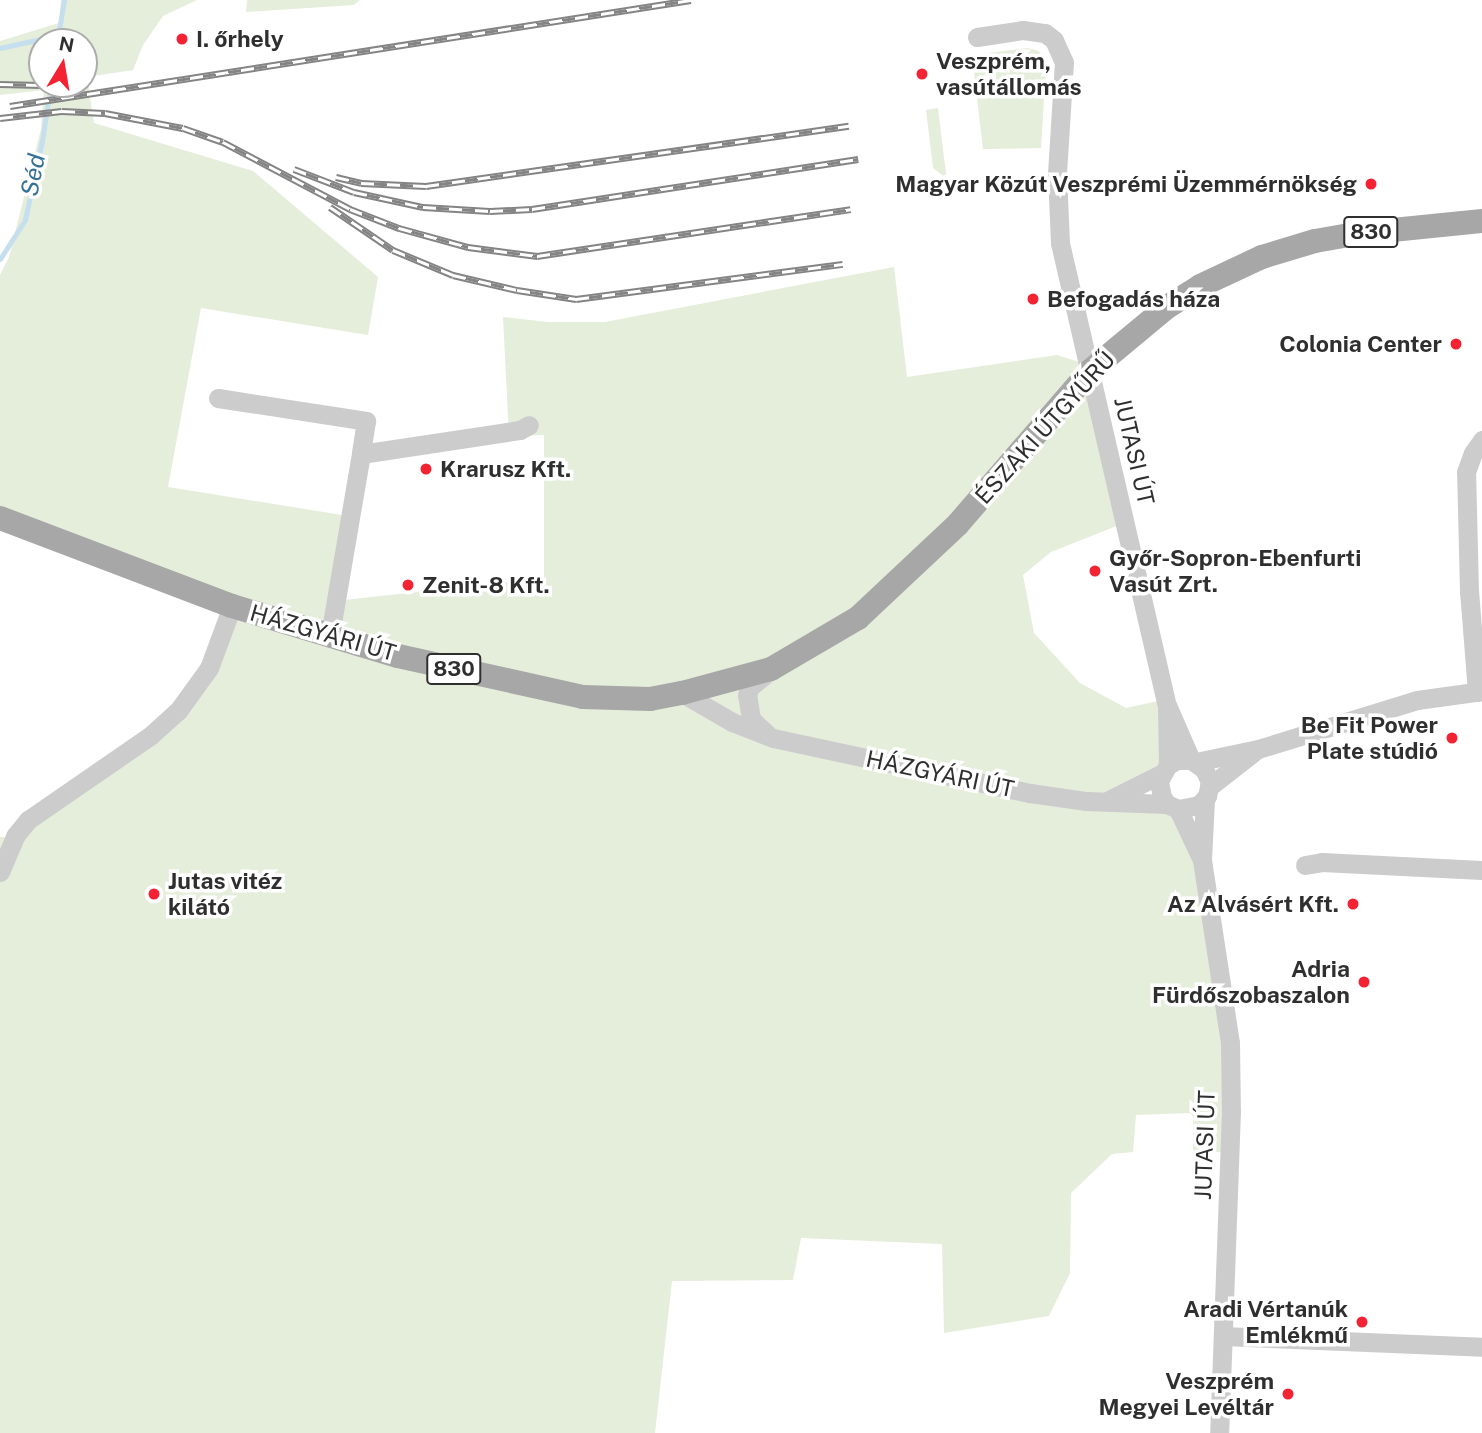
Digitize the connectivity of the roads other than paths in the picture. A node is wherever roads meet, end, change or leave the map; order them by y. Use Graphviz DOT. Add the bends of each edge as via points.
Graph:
graph roads {
  1 [pos="977,37"];
  2 [pos="1482,221"];
  3 [pos="1090,371"];
  4 [pos="218,398"];
  5 [pos="529,425"];
  6 [pos="1482,440"];
  7 [pos="361,454"];
  8 [pos="0,518"];
  9 [pos="232,606"];
  10 [pos="330,635"];
  11 [pos="771,669"];
  12 [pos="1480,691"];
  13 [pos="682,693"];
  14 [pos="1167,705"];
  15 [pos="773,738"];
  16 [pos="1258,749"];
  17 [pos="1194,761"];
  18 [pos="1165,769"];
  19 [pos="1207,794"];
  20 [pos="1108,801"];
  21 [pos="1172,806"];
  22 [pos="1202,860"];
  23 [pos="1305,865"];
  24 [pos="1482,870"];
  25 [pos="0,872"];
  26 [pos="1223,1336"];
  27 [pos="1482,1347"];
  28 [pos="1219,1433"];
  1 -- 3 [label="street, JUTASI ÚT" via="1034,30 1054,40 1064,62 1057,223"];
  2 -- 3 [label="main road, ÉSZAKI ÚTGYŰRŰ / 830" via="1353,234 1262,257 1167,307"];
  3 -- 11 [label="main road, ÉSZAKI ÚTGYŰRŰ / 830" via="958,524 858,618"];
  3 -- 14 [label="street, JUTASI ÚT"];
  4 -- 7 [label="street" via="366,421"];
  5 -- 7 [label="street"];
  6 -- 12 [label="street" via="1466,472 1469,591"];
  7 -- 10 [label="street"];
  8 -- 9 [label="main road, HÁZGYÁRI ÚT / 830"];
  9 -- 10 [label="main road, HÁZGYÁRI ÚT / 830"];
  9 -- 25 [label="street" via="209,668 178,711 151,735 28,820 15,836"];
  10 -- 13 [label="main road, HÁZGYÁRI ÚT / 830" via="398,656 583,697 650,699"];
  11 -- 13 [label="main road, ÉSZAKI ÚTGYŰRŰ / 830"];
  11 -- 15 [label="street" via="748,688 747,707 751,719"];
  12 -- 16 [label="street" via="1417,700"];
  13 -- 15 [label="street, HÁZGYÁRI ÚT" via="732,722"];
  14 -- 17 [label="street, JUTASI ÚT"];
  14 -- 18 [label="street, JUTASI ÚT"];
  15 -- 20 [label="street, HÁZGYÁRI ÚT" via="1030,793"];
  16 -- 17 [label="street"];
  16 -- 19 [label="street"];
  17 -- 18 [label="street" via="1177,761"];
  17 -- 19 [label="street, JUTASI ÚT" via="1207,773"];
  18 -- 20 [label="street"];
  18 -- 21 [label="street, JUTASI ÚT" via="1160,792"];
  19 -- 21 [label="street" via="1193,808"];
  19 -- 22 [label="street, JUTASI ÚT"];
  20 -- 21 [label="street, HÁZGYÁRI ÚT"];
  21 -- 22 [label="street, JUTASI ÚT"];
  22 -- 26 [label="street, JUTASI ÚT" via="1230,1044"];
  23 -- 24 [label="street"];
  26 -- 27 [label="street"];
  26 -- 28 [label="street, JUTASI ÚT"];
}
